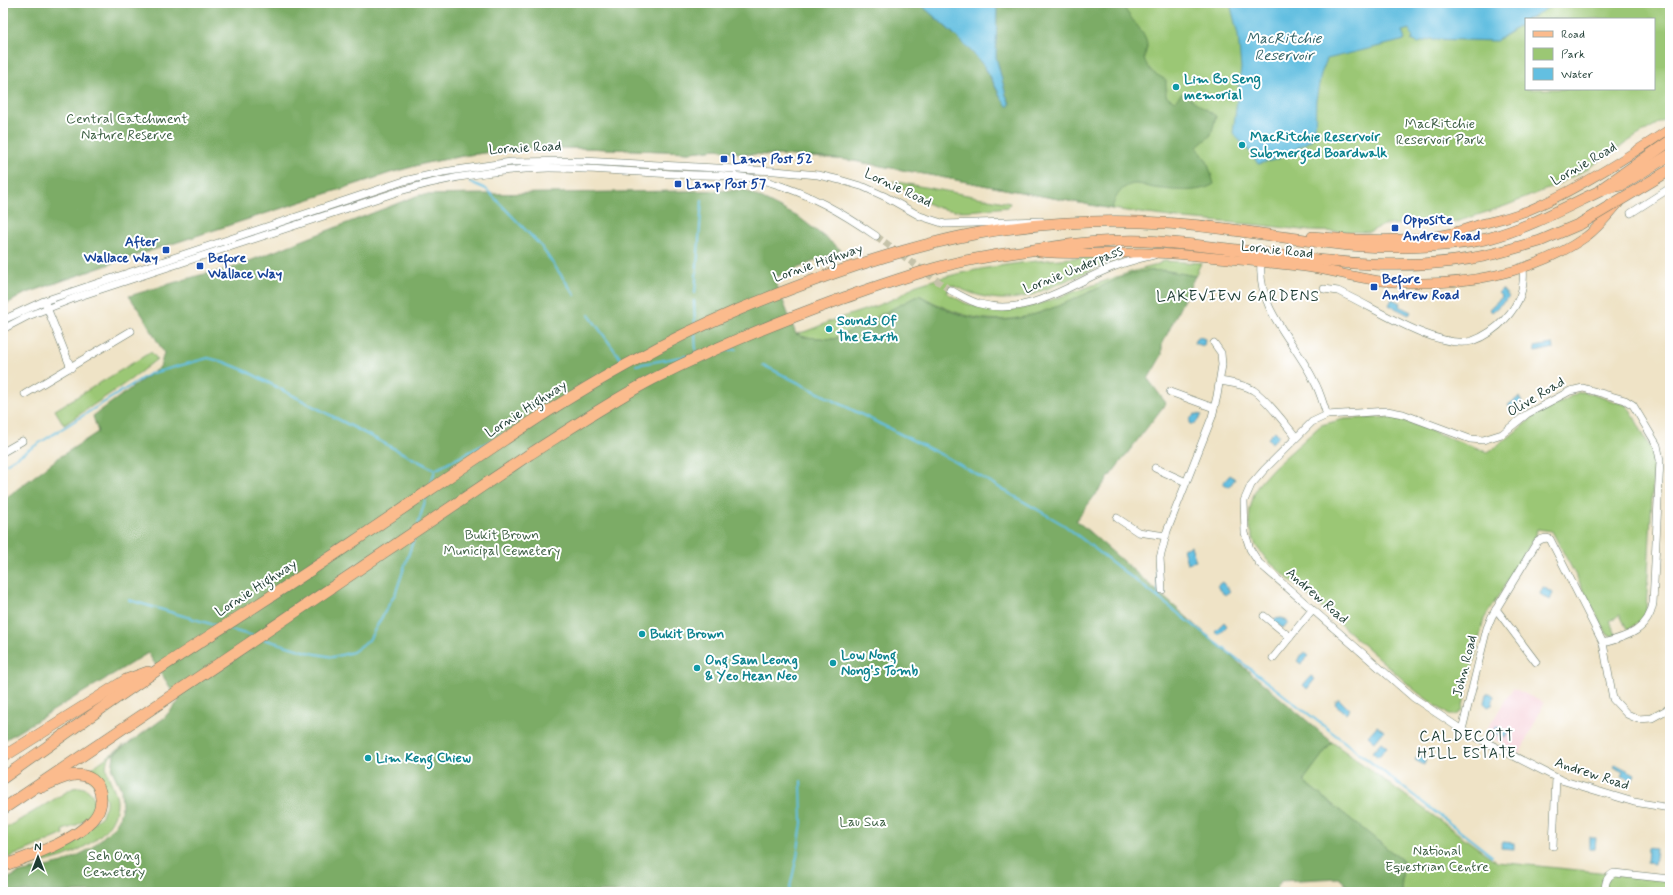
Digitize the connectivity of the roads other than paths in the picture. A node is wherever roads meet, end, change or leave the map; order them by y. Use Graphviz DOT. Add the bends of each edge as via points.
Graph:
graph roads {
  1 [pos="1670,129"];
  2 [pos="1670,141"];
  3 [pos="1638,150"];
  4 [pos="1670,155"];
  5 [pos="1622,160"];
  6 [pos="1670,166"];
  7 [pos="1670,170"];
  8 [pos="1654,176"];
  9 [pos="1670,188"];
  10 [pos="1604,189"];
  11 [pos="1630,191"];
  12 [pos="324,207"];
  13 [pos="1631,213"];
  14 [pos="329,214"];
  15 [pos="1132,221"];
  16 [pos="1063,222"];
  17 [pos="1224,228"];
  18 [pos="876,236"];
  19 [pos="1025,250"];
  20 [pos="1160,254"];
  21 [pos="1260,262"];
  22 [pos="1523,267"];
  23 [pos="1324,289"];
  24 [pos="950,290"];
  25 [pos="44,300"];
  26 [pos="47,308"];
  27 [pos="3,320"];
  28 [pos="3,329"];
  29 [pos="132,331"];
  30 [pos="1214,343"];
  31 [pos="71,368"];
  32 [pos="1220,381"];
  33 [pos="1170,392"];
  34 [pos="25,394"];
  35 [pos="1214,408"];
  36 [pos="1327,415"];
  37 [pos="1296,437"];
  38 [pos="22,441"];
  39 [pos="3,452"];
  40 [pos="1155,468"];
  41 [pos="1186,482"];
  42 [pos="1117,518"];
  43 [pos="1166,536"];
  44 [pos="1162,590"];
  45 [pos="1496,609"];
  46 [pos="1312,610"];
  47 [pos="1264,616"];
  48 [pos="1290,637"];
  49 [pos="1603,643"];
  50 [pos="1273,658"];
  51 [pos="1536,662"];
  52 [pos="162,667"];
  53 [pos="1670,708"];
  54 [pos="1462,730"];
  55 [pos="36,755"];
  56 [pos="3,757"];
  57 [pos="3,770"];
  58 [pos="3,778"];
  59 [pos="1556,778"];
  60 [pos="22,796"];
  61 [pos="1670,808"];
  62 [pos="3,809"];
  63 [pos="1552,846"];
  64 [pos="3,866"];
  65 [pos="1670,879"];
  66 [pos="1605,892"];
  1 -- 3 [label="main road, Lornie Road"];
  2 -- 10 [label="highway, bridge" via="1604,186"];
  3 -- 5 [label="main road, Lornie Road"];
  3 -- 8 [label="main road"];
  4 -- 10 [label="highway, bridge" via="1620,185"];
  5 -- 11 [label="main road" via="1630,173"];
  5 -- 17 [label="main road, Lornie Road" via="1535,208 1451,233 1422,237 1322,237"];
  6 -- 8 [label="main road, Lornie Road"];
  7 -- 19 [label="highway, Lornie Road, bridge" via="1580,224 1540,241 1487,256 1400,266 1358,264 1166,243 1120,241"];
  8 -- 11 [label="main road, Lornie Road"];
  9 -- 13 [label="street"];
  10 -- 17 [label="highway, Lornie Road" via="1533,224 1487,239 1447,245 1397,249 1326,244"];
  11 -- 22 [label="main road, Lornie Road" via="1587,236 1562,251"];
  12 -- 14 [label="street"];
  12 -- 16 [label="street, Lornie Road" via="443,172 511,162 583,161 818,175 864,187 920,216 945,224 1034,220"];
  12 -- 25 [label="street, Lornie Road"];
  14 -- 18 [label="street, Lornie Road" via="424,184 456,177 549,168 734,177 767,182 804,193 846,215"];
  14 -- 26 [label="street, Lornie Road"];
  15 -- 16 [label="highway, Lornie Highway"];
  15 -- 17 [label="highway, Lornie Road"];
  16 -- 52 [label="highway, Lornie Highway" via="974,234 886,256 796,286 689,332 586,388"];
  19 -- 20 [label="main road, Lornie Road" via="1066,254"];
  19 -- 60 [label="highway" via="897,279 756,330 651,380 530,454"];
  20 -- 21 [label="main road, Lornie Road"];
  20 -- 24 [label="street, Lornie Underpass" via="1111,267 1030,303 1004,306 981,304"];
  21 -- 22 [label="main road, Lornie Road" via="1393,282 1436,283 1494,276"];
  21 -- 36 [label="street" via="1262,285 1272,312 1314,381"];
  22 -- 23 [label="street" via="1523,290 1516,306 1499,326 1470,341 1435,338 1338,291"];
  25 -- 26 [label="street"];
  25 -- 27 [label="street, Lornie Road"];
  26 -- 28 [label="street, Lornie Road"];
  26 -- 31 [label="street"];
  29 -- 31 [label="street"];
  30 -- 32 [label="street" via="1221,353"];
  31 -- 34 [label="street"];
  32 -- 35 [label="street"];
  32 -- 37 [label="street" via="1253,390 1264,399"];
  33 -- 35 [label="street"];
  35 -- 41 [label="street"];
  36 -- 37 [label="street, Andrew Road" via="1312,422"];
  36 -- 49 [label="street, Olive Road" via="1387,411 1483,440 1502,434 1527,414 1576,388 1590,389 1633,405 1657,445 1660,460 1652,613 1642,627"];
  37 -- 46 [label="street, Andrew Road" via="1252,485 1244,501 1245,533 1250,549 1259,563"];
  38 -- 39 [label="street"];
  40 -- 41 [label="street"];
  41 -- 43 [label="street"];
  42 -- 43 [label="street" via="1138,532"];
  43 -- 44 [label="street" via="1160,558"];
  45 -- 49 [label="street, John Road" via="1536,542 1545,538 1550,539"];
  45 -- 51 [label="street"];
  45 -- 54 [label="street, John Road" via="1487,628"];
  46 -- 48 [label="street"];
  46 -- 54 [label="street, Andrew Road" via="1414,698"];
  47 -- 48 [label="street"];
  48 -- 50 [label="street"];
  49 -- 53 [label="street" via="1613,699 1627,714 1638,719 1652,718"];
  52 -- 55 [label="highway, Lornie Highway"];
  52 -- 56 [label="highway" via="126,680"];
  54 -- 59 [label="street, Andrew Road"];
  55 -- 57 [label="highway"];
  55 -- 58 [label="highway, Lornie Highway"];
  59 -- 61 [label="street, Andrew Road" via="1634,802"];
  59 -- 63 [label="street"];
  60 -- 62 [label="highway"];
  60 -- 64 [label="highway" via="72,775 80,775 90,778 96,784 102,804 93,821 74,835"];
  65 -- 66 [label="street" via="1614,873 1606,881"];
}
